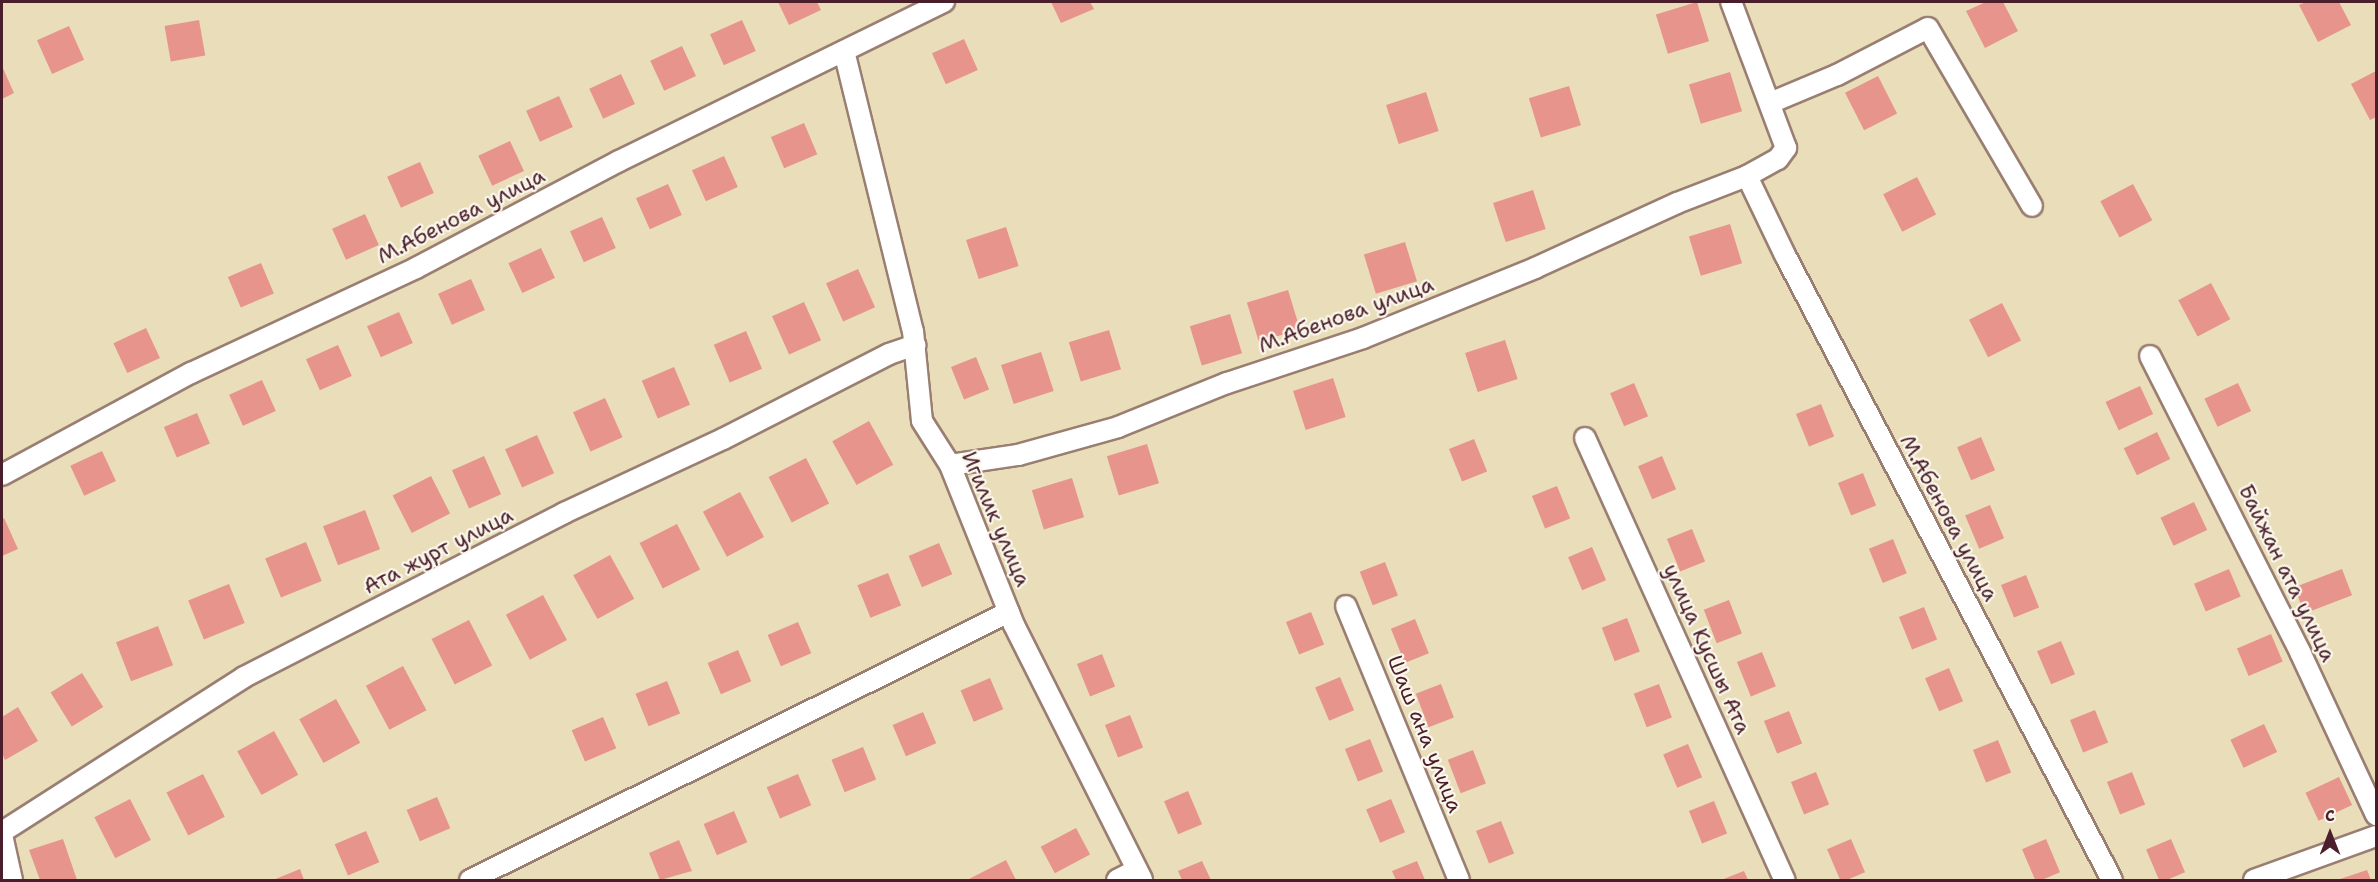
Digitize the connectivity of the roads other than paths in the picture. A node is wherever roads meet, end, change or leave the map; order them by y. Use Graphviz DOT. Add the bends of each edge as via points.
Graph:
graph roads {
  1 [pos="944,2"];
  2 [pos="1731,2"];
  3 [pos="911,9"];
  4 [pos="844,51"];
  5 [pos="1770,103"];
  6 [pos="1747,176"];
  7 [pos="2032,206"];
  8 [pos="915,345"];
  9 [pos="2150,356"];
  10 [pos="1585,438"];
  11 [pos="950,465"];
  12 [pos="2,475"];
  13 [pos="1346,606"];
  14 [pos="1009,612"];
  15 [pos="2376,815"];
  16 [pos="2,833"];
  17 [pos="2376,836"];
  18 [pos="1139,875"];
  19 [pos="12,880"];
  20 [pos="470,880"];
  21 [pos="1118,880"];
  22 [pos="1459,880"];
  23 [pos="1785,880"];
  24 [pos="2112,880"];
  25 [pos="2254,880"];
  1 -- 3 [label="street, М.Абенова улица"];
  2 -- 5 [label="street, М.Абенова улица"];
  3 -- 4 [label="street, М.Абенова улица"];
  4 -- 8 [label="street, Игилик улица"];
  4 -- 12 [label="street, М.Абенова улица" via="630,156 416,268 191,373"];
  5 -- 6 [label="street, М.Абенова улица" via="1786,148 1778,159"];
  5 -- 7 [label="street" via="1837,75 1928,28"];
  6 -- 11 [label="street, М.Абенова улица" via="1363,338 1227,383 1118,427 1018,455"];
  6 -- 24 [label="street, М.Абенова улица"];
  8 -- 11 [label="street, Игилик улица" via="922,421"];
  8 -- 16 [label="street, Ата журт улица" via="889,354 723,439 564,513 244,677"];
  9 -- 15 [label="street, Байжан ата улица" via="2289,631"];
  10 -- 23 [label="street, улица Кусшы Ата"];
  11 -- 14 [label="street, Игилик улица"];
  13 -- 22 [label="street, Шаш ана улица"];
  14 -- 18 [label="street, Игилик улица"];
  14 -- 20 [label="street"];
  16 -- 19 [label="street"];
  17 -- 25 [label="street"];
  18 -- 21 [label="street"];
}
